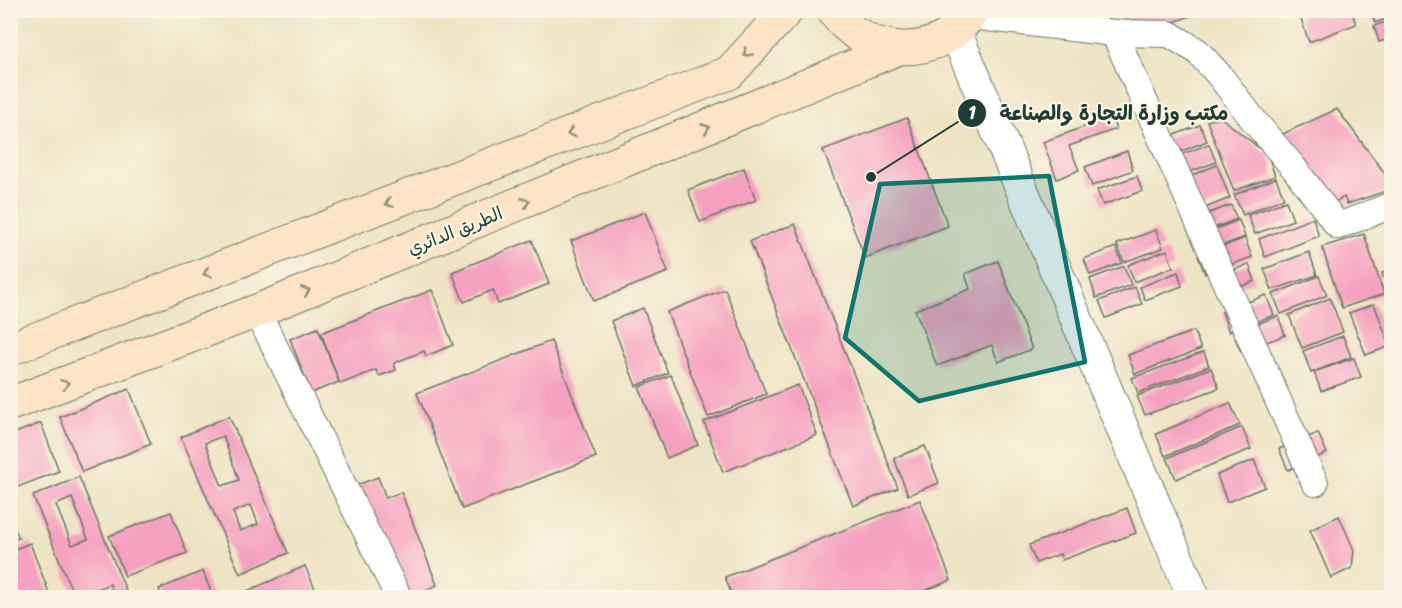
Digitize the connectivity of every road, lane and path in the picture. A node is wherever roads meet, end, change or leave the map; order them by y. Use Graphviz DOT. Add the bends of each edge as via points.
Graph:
graph roads {
  1 [pos="787,10"];
  2 [pos="833,10"];
  3 [pos="966,19"];
  4 [pos="1114,33"];
  5 [pos="896,49"];
  6 [pos="1392,205"];
  7 [pos="258,311"];
  8 [pos="10,349"];
  9 [pos="10,404"];
  10 [pos="1315,483"];
  11 [pos="399,597"];
  12 [pos="1194,597"];
  1 -- 8 [label="main road, one-way" via="729,73"];
  2 -- 5 [label="main road" via="855,34"];
  3 -- 4 [label="street"];
  3 -- 5 [label="main road" via="937,42"];
  3 -- 12 [label="street"];
  4 -- 6 [label="street" via="1169,34 1197,51 1338,226"];
  4 -- 10 [label="street"];
  7 -- 5 [label="main road, الطريق الدائري, one-way"];
  9 -- 7 [label="main road, الطريق الدائري, one-way"];
  7 -- 11 [label="street"];
}
